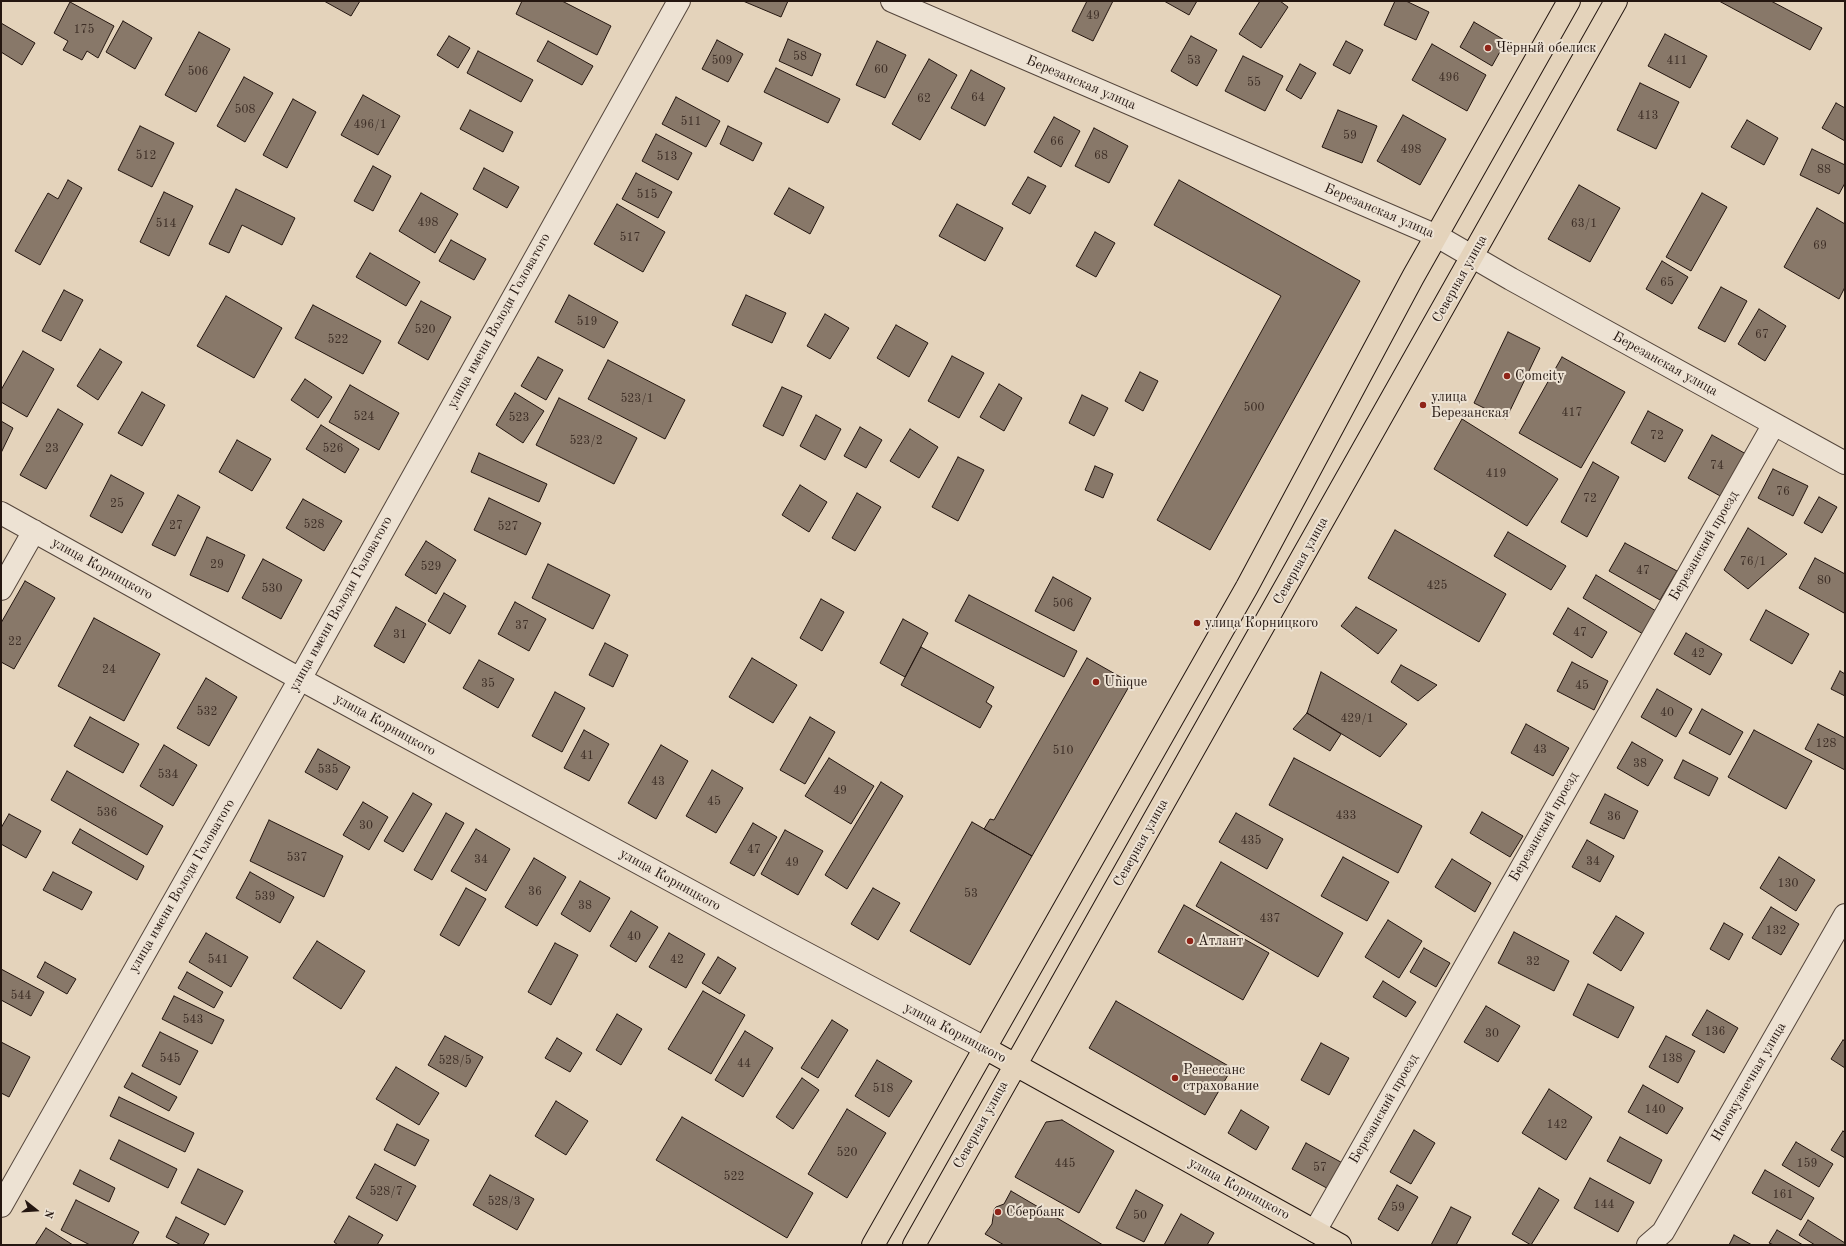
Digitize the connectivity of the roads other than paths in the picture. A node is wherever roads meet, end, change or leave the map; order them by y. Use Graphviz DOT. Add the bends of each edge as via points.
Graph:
graph roads {
  1 [pos="679,1"];
  2 [pos="892,1"];
  3 [pos="1569,1"];
  4 [pos="1616,1"];
  5 [pos="1437,236"];
  6 [pos="1473,256"];
  7 [pos="1774,424"];
  8 [pos="1845,463"];
  9 [pos="1,513"];
  10 [pos="34,531"];
  11 [pos="1,589"];
  12 [pos="300,679"];
  13 [pos="1845,915"];
  14 [pos="985,1048"];
  15 [pos="1015,1065"];
  16 [pos="1,1206"];
  17 [pos="1315,1231"];
  18 [pos="874,1245"];
  19 [pos="914,1245"];
  20 [pos="1340,1245"];
  21 [pos="1648,1245"];
  1 -- 12 [label="street, улица имени Володи Головатого"];
  2 -- 5 [label="street, Березанская улица"];
  3 -- 5 [label="main road"];
  4 -- 6 [label="main road, Северная улица"];
  5 -- 6 [label="street, Березанская улица"];
  5 -- 14 [label="main road" via="1247,587"];
  6 -- 7 [label="street, Березанская улица"];
  6 -- 15 [label="main road, Северная улица"];
  7 -- 8 [label="street, Березанская улица"];
  7 -- 17 [label="street, Березанский проезд"];
  9 -- 10 [label="street, улица Корницкого"];
  10 -- 11 [label="street"];
  10 -- 12 [label="street, улица Корницкого"];
  12 -- 14 [label="street, улица Корницкого"];
  12 -- 16 [label="street, улица имени Володи Головатого"];
  13 -- 21 [label="street, Новокузнечная улица" via="1663,1232"];
  14 -- 15 [label="main road, улица Корницкого"];
  14 -- 18 [label="main road"];
  15 -- 17 [label="main road, улица Корницкого"];
  15 -- 19 [label="main road, Северная улица"];
  17 -- 20 [label="main road, улица Корницкого"];
}
